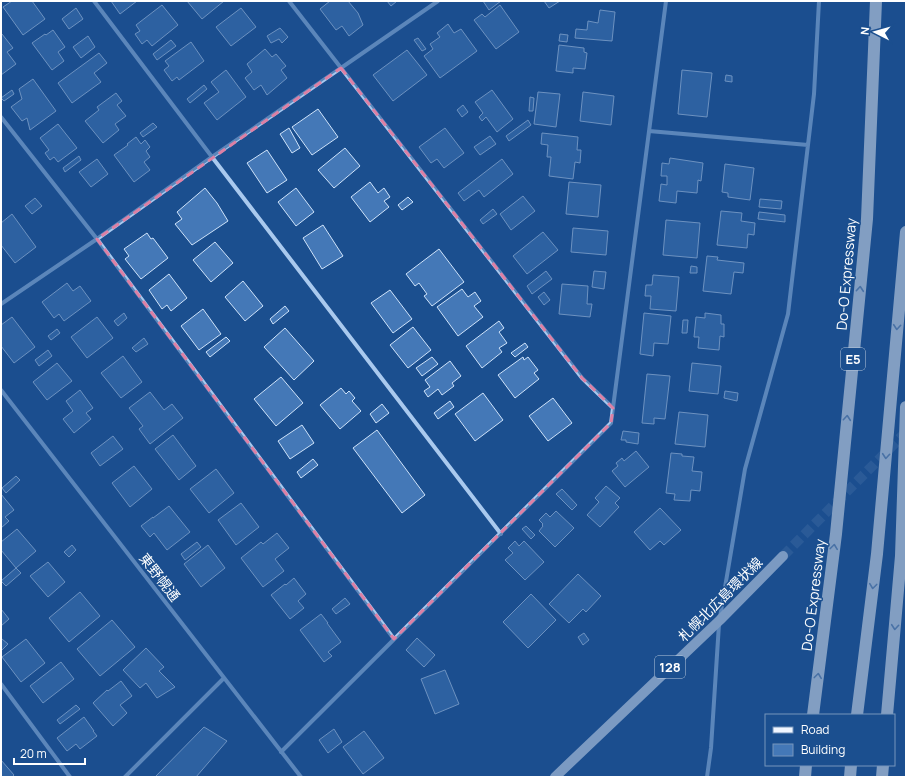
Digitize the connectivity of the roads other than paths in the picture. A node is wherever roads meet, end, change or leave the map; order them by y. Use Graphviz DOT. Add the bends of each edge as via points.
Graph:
graph roads {
  1 [pos="94,1"];
  2 [pos="289,1"];
  3 [pos="438,1"];
  4 [pos="666,1"];
  5 [pos="818,1"];
  6 [pos="876,1"];
  7 [pos="341,68"];
  8 [pos="1,117"];
  9 [pos="649,131"];
  10 [pos="808,145"];
  11 [pos="212,157"];
  12 [pos="906,232"];
  13 [pos="97,239"];
  14 [pos="1,304"];
  15 [pos="1,390"];
  16 [pos="906,407"];
  17 [pos="613,408"];
  18 [pos="501,534"];
  19 [pos="783,556"];
  20 [pos="720,620"];
  21 [pos="394,639"];
  22 [pos="224,678"];
  23 [pos="1,684"];
  24 [pos="813,714"];
  25 [pos="857,714"];
  26 [pos="887,714"];
  27 [pos="281,752"];
  28 [pos="806,766"];
  29 [pos="851,766"];
  30 [pos="883,766"];
  31 [pos="70,777"];
  32 [pos="125,777"];
  33 [pos="301,777"];
  34 [pos="555,777"];
  35 [pos="707,777"];
  36 [pos="805,777"];
  37 [pos="850,777"];
  38 [pos="882,777"];
  1 -- 11 [label="street"];
  2 -- 7 [label="street"];
  3 -- 7 [label="street"];
  4 -- 9 [label="street"];
  5 -- 10 [label="street" via="814,94"];
  24 -- 6 [label="highway, Do-O Expressway / E5, one-way" via="836,534 866,220"];
  7 -- 11 [label="street"];
  7 -- 17 [label="street" via="582,378"];
  8 -- 13 [label="street"];
  9 -- 10 [label="street"];
  9 -- 17 [label="street"];
  10 -- 20 [label="street" via="788,314 745,469"];
  11 -- 13 [label="street"];
  11 -- 18 [label="street"];
  12 -- 25 [label="highway, one-way" via="877,554"];
  13 -- 14 [label="street"];
  13 -- 21 [label="street"];
  15 -- 22 [label="street, 東野幌通"];
  16 -- 26 [label="highway, one-way" via="901,556"];
  17 -- 18 [label="street" via="611,423"];
  18 -- 21 [label="street"];
  19 -- 20 [label="main road, 札幌北広島環状線 / 128"];
  20 -- 34 [label="main road, 札幌北広島環状線 / 128"];
  20 -- 35 [label="street"];
  21 -- 27 [label="street"];
  22 -- 27 [label="street, 東野幌通"];
  22 -- 32 [label="street"];
  23 -- 31 [label="street"];
  27 -- 33 [label="street, 東野幌通"];
  28 -- 36 [label="highway"];
  29 -- 37 [label="highway"];
  30 -- 38 [label="highway"];
}
